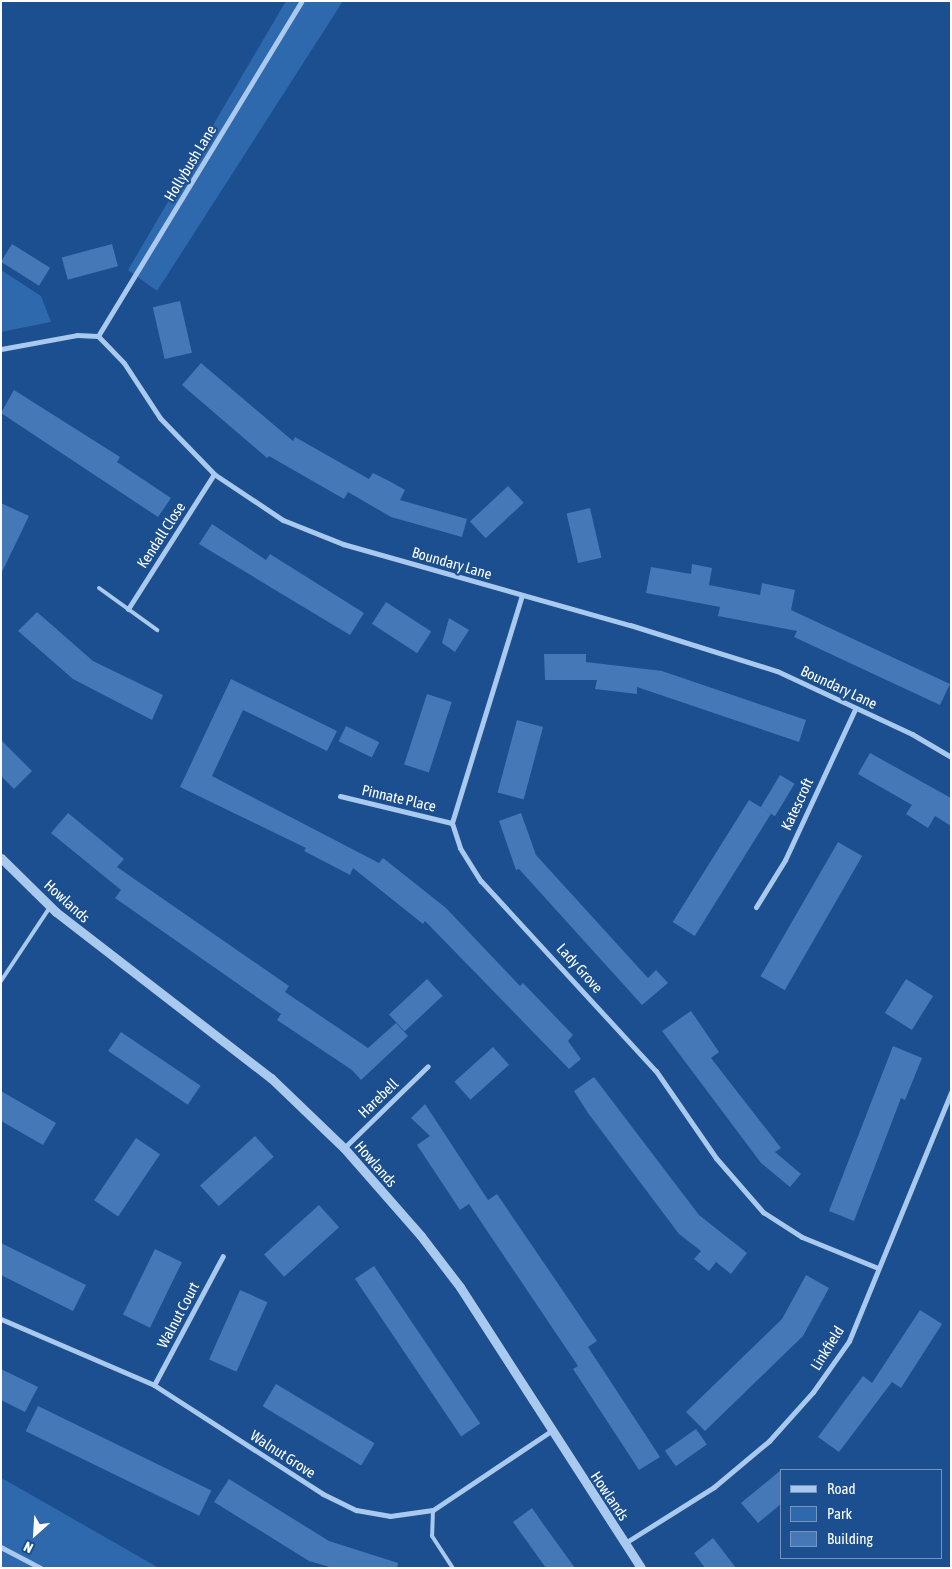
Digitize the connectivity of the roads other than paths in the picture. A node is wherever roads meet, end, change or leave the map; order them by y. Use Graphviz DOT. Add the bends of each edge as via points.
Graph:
graph roads {
  1 [pos="302,1"];
  2 [pos="98,336"];
  3 [pos="1,349"];
  4 [pos="214,474"];
  5 [pos="99,588"];
  6 [pos="522,595"];
  7 [pos="128,609"];
  8 [pos="157,630"];
  9 [pos="855,708"];
  10 [pos="951,757"];
  11 [pos="340,796"];
  12 [pos="452,823"];
  13 [pos="1,858"];
  14 [pos="50,907"];
  15 [pos="756,907"];
  16 [pos="1,981"];
  17 [pos="428,1066"];
  18 [pos="951,1092"];
  19 [pos="344,1148"];
  20 [pos="223,1256"];
  21 [pos="878,1268"];
  22 [pos="1,1319"];
  23 [pos="154,1386"];
  24 [pos="552,1431"];
  25 [pos="433,1510"];
  26 [pos="625,1543"];
  27 [pos="1,1547"];
  28 [pos="41,1568"];
  29 [pos="453,1568"];
  30 [pos="642,1568"];
  1 -- 2 [label="street, Hollybush Lane"];
  2 -- 3 [label="street" via="77,335"];
  2 -- 4 [label="street, Boundary Lane" via="124,363 160,418"];
  4 -- 6 [label="street, Boundary Lane" via="283,520 343,544"];
  4 -- 7 [label="street, Kendall Close"];
  5 -- 7 [label="lane"];
  6 -- 9 [label="street, Boundary Lane" via="778,671"];
  6 -- 12 [label="street"];
  7 -- 8 [label="lane"];
  9 -- 10 [label="street, Boundary Lane" via="912,734"];
  9 -- 15 [label="street, Katescroft" via="785,860"];
  11 -- 12 [label="street, Pinnate Place"];
  12 -- 21 [label="street, Lady Grove" via="460,848 481,881 656,1071 716,1158 763,1212 802,1237"];
  13 -- 14 [label="street, Howlands"];
  14 -- 16 [label="lane"];
  14 -- 19 [label="street, Howlands" via="271,1078"];
  17 -- 19 [label="street, Harebell"];
  18 -- 21 [label="street, Linkfield"];
  19 -- 24 [label="street, Howlands" via="460,1287 509,1359"];
  20 -- 23 [label="street, Walnut Court"];
  21 -- 26 [label="street, Linkfield" via="849,1341 813,1392 769,1441 714,1487"];
  22 -- 23 [label="street, Walnut Grove"];
  23 -- 25 [label="street, Walnut Grove" via="322,1494 356,1510 390,1516"];
  24 -- 25 [label="street, Walnut Grove"];
  24 -- 26 [label="street, Howlands"];
  25 -- 29 [label="lane" via="432,1536"];
  26 -- 30 [label="street, Howlands"];
  27 -- 28 [label="street"];
}
